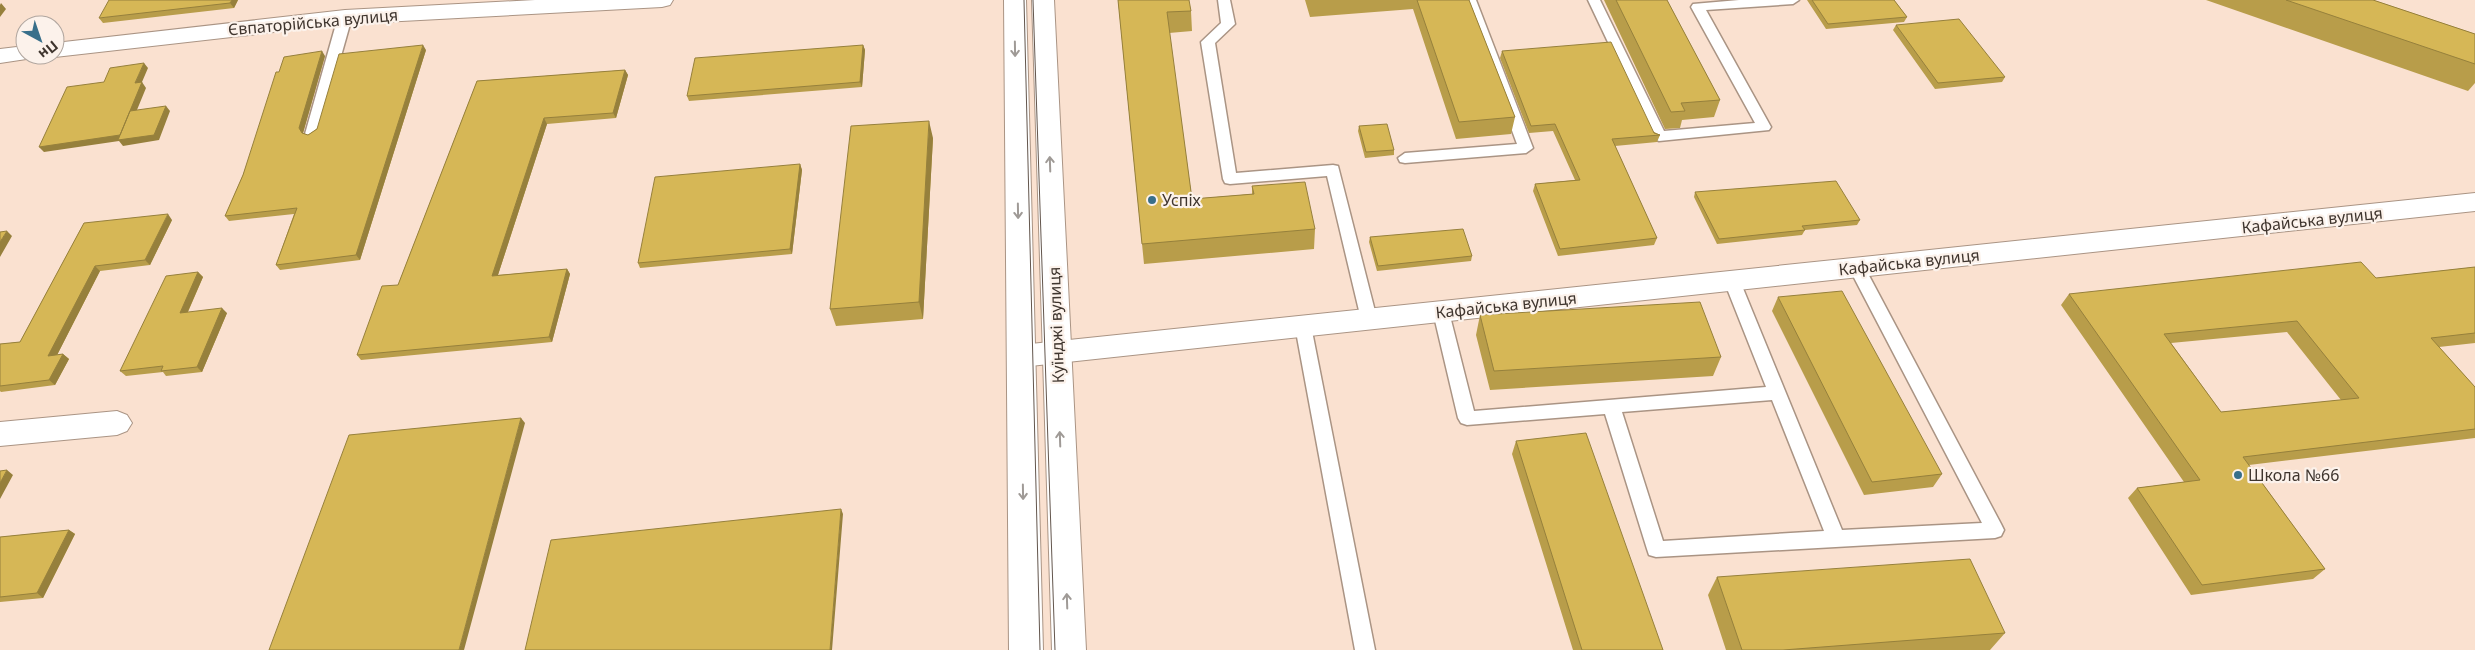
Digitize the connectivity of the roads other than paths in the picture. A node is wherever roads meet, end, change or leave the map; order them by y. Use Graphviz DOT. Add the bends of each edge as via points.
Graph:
graph roads {
  1 [pos="662,0"];
  2 [pos="1014,0"];
  3 [pos="1043,0"];
  4 [pos="1224,0"];
  5 [pos="1470,0"];
  6 [pos="1594,0"];
  7 [pos="1793,0"];
  8 [pos="346,17"];
  9 [pos="65,49"];
  10 [pos="15,54"];
  11 [pos="0,56"];
  12 [pos="312,134"];
  13 [pos="1405,158"];
  14 [pos="2475,202"];
  15 [pos="1857,268"];
  16 [pos="1732,281"];
  17 [pos="1441,312"];
  18 [pos="1369,319"];
  19 [pos="1303,326"];
  20 [pos="1057,352"];
  21 [pos="1021,356"];
  22 [pos="1777,393"];
  23 [pos="1612,406"];
  24 [pos="117,422"];
  25 [pos="0,434"];
  26 [pos="1836,538"];
  27 [pos="1026,650"];
  28 [pos="1069,650"];
  29 [pos="1365,650"];
  1 -- 8 [label="street, Євпаторійська вулиця"];
  2 -- 21 [label="street, one-way"];
  20 -- 3 [label="street, Куїнджі вулиця, one-way"];
  4 -- 18 [label="lane" via="1228,24 1208,42 1230,179 1333,170"];
  5 -- 13 [label="lane" via="1526,148"];
  6 -- 7 [label="lane" via="1659,136 1764,127 1698,7"];
  8 -- 9 [label="street, Євпаторійська вулиця"];
  8 -- 12 [label="lane"];
  10 -- 11 [label="street"];
  14 -- 15 [label="street, Кафайська вулиця"];
  15 -- 16 [label="street, Кафайська вулиця"];
  15 -- 26 [label="lane" via="1994,530"];
  16 -- 17 [label="street, Кафайська вулиця"];
  16 -- 22 [label="lane"];
  17 -- 18 [label="street, Кафайська вулиця"];
  17 -- 23 [label="lane" via="1467,418"];
  18 -- 19 [label="street, Кафайська вулиця"];
  19 -- 20 [label="street, Кафайська вулиця"];
  19 -- 29 [label="lane"];
  20 -- 21 [label="street, Кафайська вулиця"];
  28 -- 20 [label="street, Куїнджі вулиця, one-way"];
  21 -- 27 [label="street, one-way"];
  22 -- 23 [label="lane"];
  22 -- 26 [label="lane"];
  23 -- 26 [label="lane" via="1656,549"];
  24 -- 25 [label="street"];
}
